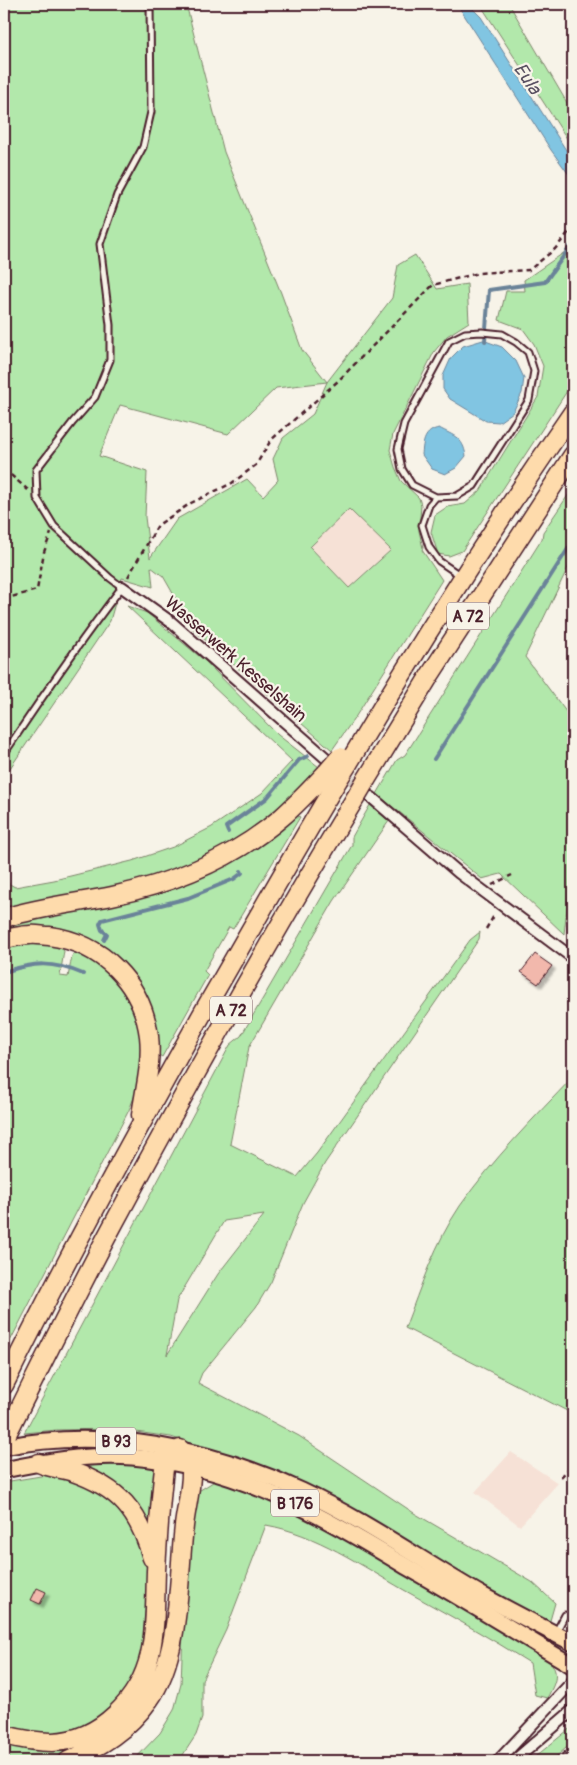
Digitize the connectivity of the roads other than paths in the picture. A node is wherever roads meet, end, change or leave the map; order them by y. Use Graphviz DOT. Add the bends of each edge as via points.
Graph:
graph roads {
  1 [pos="150,4"];
  2 [pos="573,412"];
  3 [pos="573,454"];
  4 [pos="436,497"];
  5 [pos="464,578"];
  6 [pos="122,587"];
  7 [pos="4,754"];
  8 [pos="336,766"];
  9 [pos="364,797"];
  10 [pos="4,918"];
  11 [pos="4,940"];
  12 [pos="573,958"];
  13 [pos="138,1128"];
  14 [pos="4,1385"];
  15 [pos="6,1440"];
  16 [pos="180,1449"];
  17 [pos="165,1461"];
  18 [pos="40,1463"];
  19 [pos="191,1467"];
  20 [pos="4,1470"];
  21 [pos="156,1570"];
  22 [pos="565,1615"];
  23 [pos="555,1634"];
  24 [pos="573,1643"];
  25 [pos="573,1666"];
  26 [pos="573,1681"];
  27 [pos="573,1710"];
  28 [pos="4,1735"];
  29 [pos="68,1761"];
  30 [pos="498,1761"];
  31 [pos="514,1761"];
  1 -- 6 [label="lane" via="151,112 143,147 117,195 100,244 110,325 110,360 95,397 36,470 36,498 54,526"];
  2 -- 5 [label="highway, A 72"];
  3 -- 9 [label="highway, A 72, bridge" via="366,780"];
  4 -- 4 [label="lane" via="457,496 474,486 529,400 534,371 528,352 502,334 465,333 449,341 404,424 398,449 402,469 412,485"];
  4 -- 5 [label="lane" via="429,505 422,525 429,547 439,561"];
  5 -- 8 [label="highway, A 72" via="379,711"];
  6 -- 7 [label="lane"];
  6 -- 8 [label="street, Wasserwerk Kesselshain" via="171,622"];
  8 -- 10 [label="highway" via="261,834 206,867 151,887"];
  8 -- 13 [label="highway, A 72" via="278,881"];
  9 -- 12 [label="street"];
  9 -- 15 [label="highway, A 72" via="257,964 170,1119 112,1227"];
  11 -- 13 [label="highway" via="32,934 64,938 90,949 109,962 132,987 143,1010 149,1037 149,1069"];
  13 -- 14 [label="highway, A 72"];
  15 -- 16 [label="main road, B 93" via="98,1439"];
  16 -- 17 [label="highway"];
  16 -- 19 [label="highway"];
  16 -- 23 [label="main road, B 176" via="238,1466 304,1492"];
  17 -- 18 [label="main road, B 93" via="96,1457"];
  17 -- 19 [label="main road, B 176"];
  17 -- 21 [label="highway"];
  18 -- 20 [label="main road, B 93"];
  18 -- 21 [label="highway" via="92,1480 120,1499 146,1534"];
  19 -- 25 [label="main road, B 176" via="262,1488 322,1517"];
  19 -- 29 [label="highway" via="175,1627 163,1674 150,1700 132,1722 112,1738"];
  21 -- 28 [label="highway" via="150,1655 127,1703 106,1723 76,1738 45,1742"];
  22 -- 23 [label="lane"];
  23 -- 24 [label="main road, B 176"];
  26 -- 30 [label="street"];
  27 -- 31 [label="street"];
}
